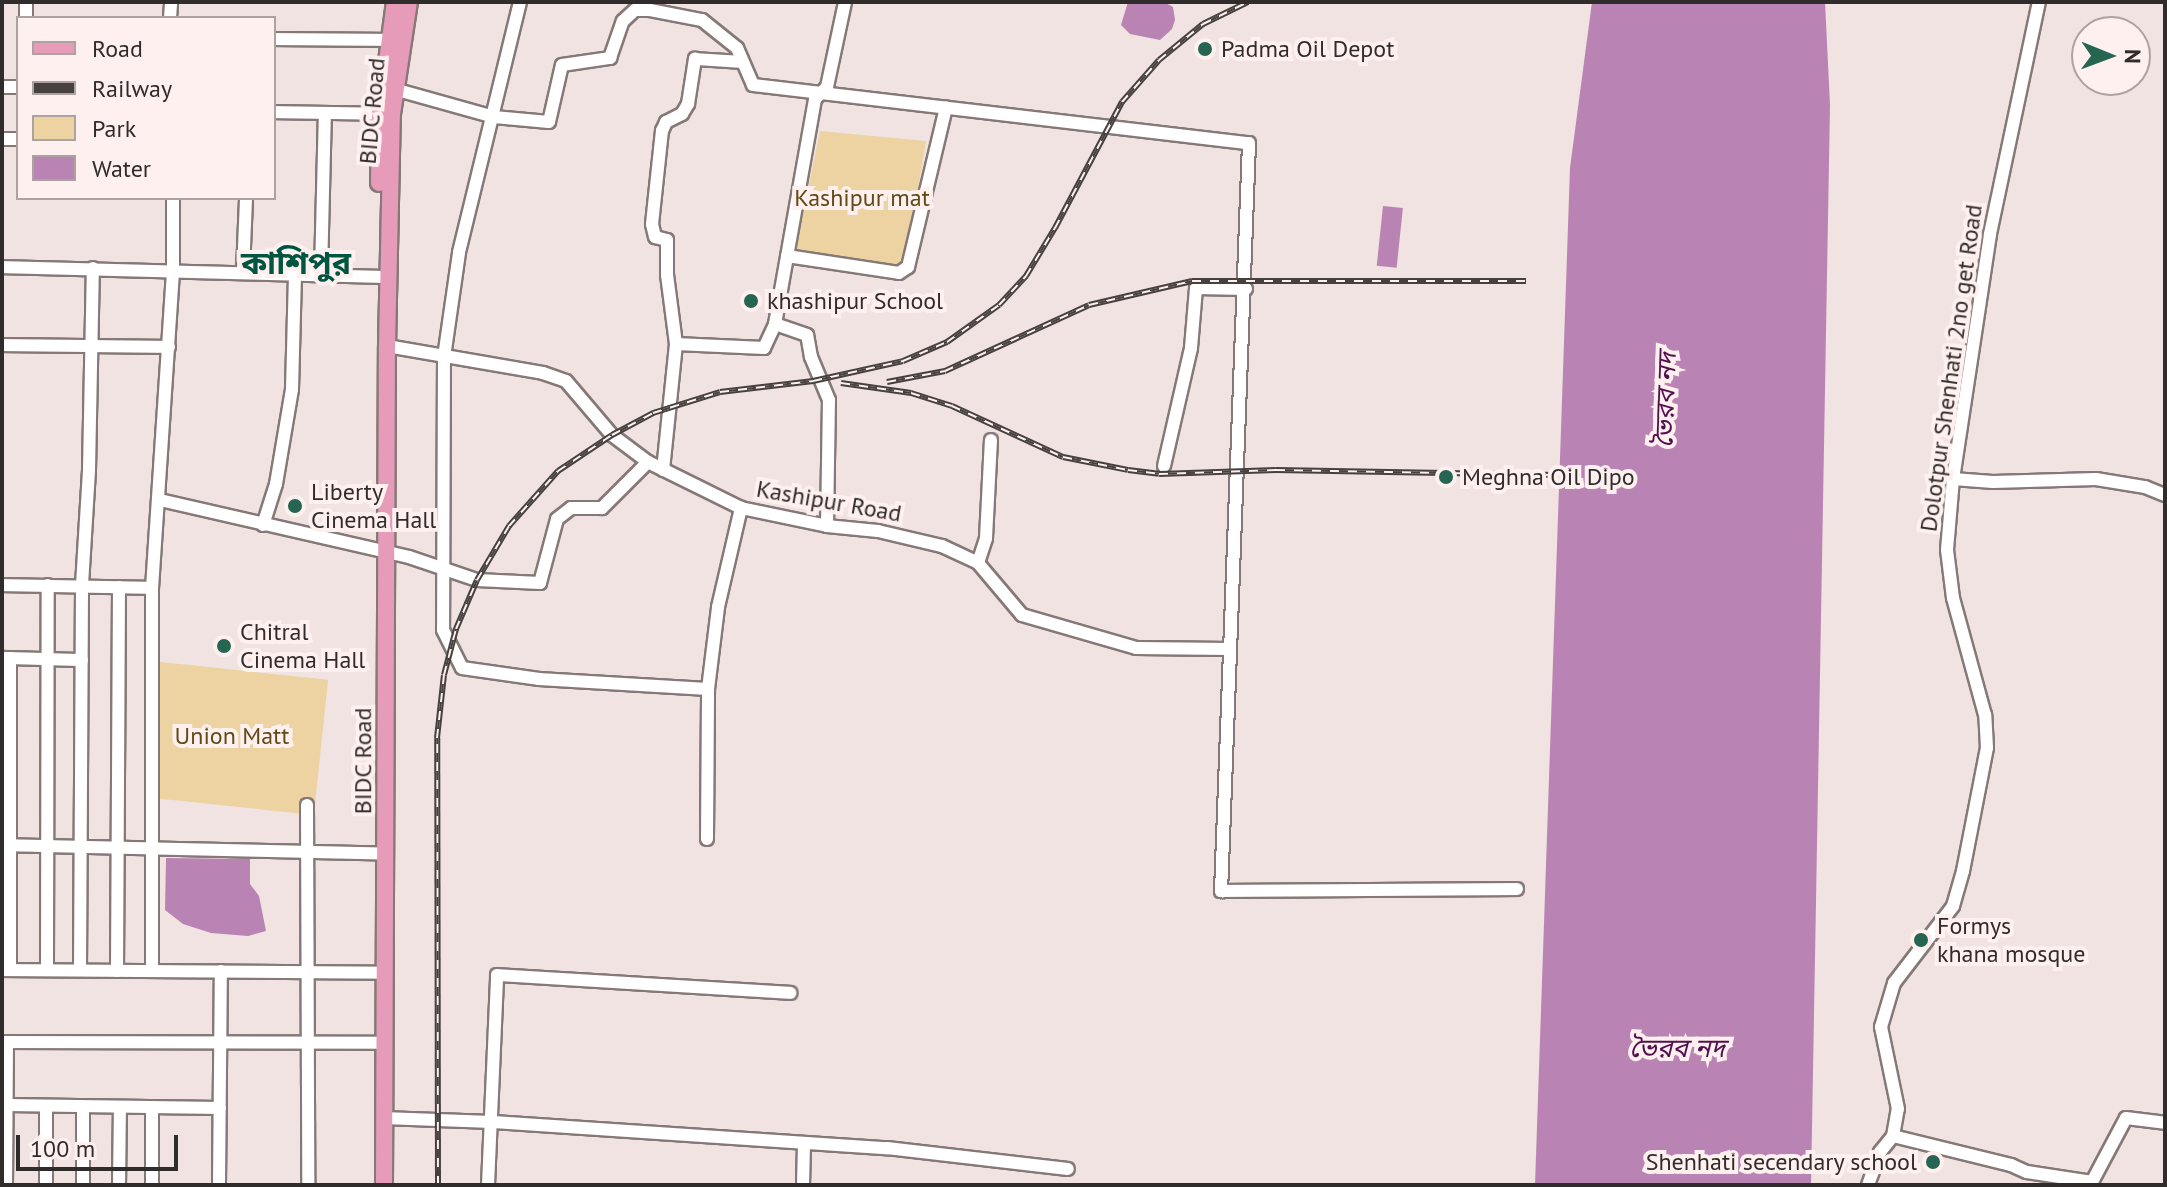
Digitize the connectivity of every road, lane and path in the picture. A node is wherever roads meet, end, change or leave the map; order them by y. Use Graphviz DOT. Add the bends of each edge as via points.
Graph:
graph roads {
  1 [pos="395,2"];
  2 [pos="409,2"];
  3 [pos="520,2"];
  4 [pos="845,2"];
  5 [pos="2039,2"];
  6 [pos="682,8"];
  7 [pos="276,39"];
  8 [pos="396,40"];
  9 [pos="741,62"];
  10 [pos="394,89"];
  11 [pos="819,92"];
  12 [pos="946,107"];
  13 [pos="276,112"];
  14 [pos="325,113"];
  15 [pos="386,114"];
  16 [pos="494,117"];
  17 [pos="173,200"];
  18 [pos="246,200"];
  19 [pos="787,256"];
  20 [pos="2,267"];
  21 [pos="93,268"];
  22 [pos="173,270"];
  23 [pos="243,271"];
  24 [pos="295,272"];
  25 [pos="321,273"];
  26 [pos="384,276"];
  27 [pos="1246,289"];
  28 [pos="775,324"];
  29 [pos="676,344"];
  30 [pos="2,345"];
  31 [pos="92,346"];
  32 [pos="387,346"];
  33 [pos="169,347"];
  34 [pos="444,357"];
  35 [pos="991,440"];
  36 [pos="648,462"];
  37 [pos="1164,466"];
  38 [pos="663,470"];
  39 [pos="1953,479"];
  40 [pos="2165,495"];
  41 [pos="160,500"];
  42 [pos="741,508"];
  43 [pos="263,525"];
  44 [pos="827,526"];
  45 [pos="382,554"];
  46 [pos="978,563"];
  47 [pos="444,567"];
  48 [pos="2,585"];
  49 [pos="48,585"];
  50 [pos="82,585"];
  51 [pos="119,587"];
  52 [pos="152,588"];
  53 [pos="1230,649"];
  54 [pos="6,658"];
  55 [pos="49,659"];
  56 [pos="82,660"];
  57 [pos="708,689"];
  58 [pos="307,805"];
  59 [pos="707,839"];
  60 [pos="6,845"];
  61 [pos="49,846"];
  62 [pos="83,847"];
  63 [pos="117,848"];
  64 [pos="154,848"];
  65 [pos="304,851"];
  66 [pos="381,854"];
  67 [pos="1517,889"];
  68 [pos="6,970"];
  69 [pos="47,970"];
  70 [pos="80,970"];
  71 [pos="117,971"];
  72 [pos="152,971"];
  73 [pos="221,971"];
  74 [pos="308,971"];
  75 [pos="380,973"];
  76 [pos="790,993"];
  77 [pos="307,1042"];
  78 [pos="380,1043"];
  79 [pos="220,1044"];
  80 [pos="4,1045"];
  81 [pos="7,1105"];
  82 [pos="46,1106"];
  83 [pos="83,1107"];
  84 [pos="120,1107"];
  85 [pos="152,1107"];
  86 [pos="220,1108"];
  87 [pos="383,1118"];
  88 [pos="492,1122"];
  89 [pos="2165,1123"];
  90 [pos="1893,1136"];
  91 [pos="804,1143"];
  92 [pos="1068,1169"];
  93 [pos="6,1185"];
  94 [pos="46,1185"];
  95 [pos="83,1185"];
  96 [pos="119,1185"];
  97 [pos="152,1185"];
  98 [pos="219,1185"];
  99 [pos="308,1185"];
  100 [pos="374,1185"];
  101 [pos="384,1185"];
  102 [pos="488,1185"];
  103 [pos="803,1185"];
  104 [pos="1868,1185"];
  1 -- 8 [label="main road, BIDC Road"];
  2 -- 8 [label="main road, BIDC Road"];
  3 -- 16 [label="street"];
  4 -- 11 [label="street" via="827,87"];
  5 -- 39 [label="street, Dolotpur Shenhati 2no get Road" via="1990,234"];
  6 -- 9 [label="street" via="737,48"];
  6 -- 16 [label="street" via="635,10 623,21 610,58 562,65 549,122"];
  7 -- 8 [label="street"];
  8 -- 10 [label="main road, BIDC Road"];
  8 -- 15 [label="main road, BIDC Road"];
  9 -- 11 [label="street" via="753,85"];
  9 -- 29 [label="street" via="695,59 688,104 662,131 652,224 655,237 667,240"];
  10 -- 15 [label="main road, BIDC Road"];
  10 -- 16 [label="street"];
  11 -- 12 [label="street"];
  11 -- 19 [label="street"];
  12 -- 19 [label="street" via="908,267 899,273"];
  12 -- 27 [label="street" via="1249,143"];
  13 -- 14 [label="street"];
  14 -- 15 [label="street"];
  14 -- 25 [label="street"];
  15 -- 26 [label="main road, BIDC Road"];
  16 -- 34 [label="street" via="459,253"];
  17 -- 22 [label="street"];
  18 -- 23 [label="street"];
  19 -- 28 [label="street"];
  20 -- 21 [label="street"];
  21 -- 22 [label="street"];
  21 -- 31 [label="street"];
  22 -- 23 [label="street"];
  22 -- 33 [label="street"];
  23 -- 24 [label="street"];
  24 -- 25 [label="street"];
  24 -- 43 [label="street" via="292,389 276,484"];
  25 -- 26 [label="street"];
  26 -- 32 [label="main road, BIDC Road"];
  26 -- 45 [label="main road, BIDC Road"];
  27 -- 37 [label="street" via="1196,288 1191,348"];
  27 -- 53 [label="street"];
  28 -- 29 [label="street" via="764,348"];
  28 -- 44 [label="street" via="807,335 829,400"];
  29 -- 38 [label="street"];
  30 -- 31 [label="street"];
  31 -- 33 [label="street"];
  31 -- 50 [label="street"];
  32 -- 34 [label="street, Kashipur Road"];
  32 -- 45 [label="main road, BIDC Road"];
  33 -- 41 [label="street"];
  34 -- 36 [label="street, Kashipur Road" via="566,381 612,435"];
  34 -- 47 [label="street"];
  35 -- 46 [label="street" via="986,538"];
  36 -- 38 [label="street, Kashipur Road"];
  36 -- 47 [label="street" via="602,508 571,508 557,519 540,583 477,580"];
  38 -- 42 [label="street, Kashipur Road"];
  39 -- 40 [label="street" via="2096,479"];
  39 -- 90 [label="street, Dolotpur Shenhati 2no get Road" via="1947,550 1953,598 1985,715 1987,748 1953,906 1894,983 1881,1027 1898,1109"];
  41 -- 43 [label="street"];
  41 -- 52 [label="street"];
  42 -- 44 [label="street, Kashipur Road"];
  42 -- 57 [label="street" via="718,607"];
  43 -- 45 [label="street"];
  44 -- 46 [label="street, Kashipur Road" via="929,543"];
  45 -- 47 [label="street"];
  45 -- 66 [label="main road, BIDC Road"];
  46 -- 53 [label="street, Kashipur Road" via="1022,615 1136,648"];
  47 -- 57 [label="street" via="443,630 462,668 539,679"];
  48 -- 49 [label="street"];
  49 -- 50 [label="street"];
  49 -- 55 [label="street"];
  50 -- 51 [label="street"];
  50 -- 56 [label="street"];
  51 -- 52 [label="street"];
  51 -- 63 [label="street"];
  52 -- 64 [label="street"];
  53 -- 67 [label="street" via="1221,891"];
  54 -- 55 [label="street"];
  54 -- 60 [label="street"];
  55 -- 56 [label="street"];
  55 -- 61 [label="street"];
  56 -- 62 [label="street"];
  57 -- 59 [label="street"];
  58 -- 65 [label="street"];
  60 -- 61 [label="street"];
  60 -- 68 [label="street"];
  61 -- 62 [label="street"];
  61 -- 69 [label="street"];
  62 -- 63 [label="street"];
  62 -- 70 [label="street"];
  63 -- 64 [label="street"];
  63 -- 71 [label="street"];
  64 -- 65 [label="street"];
  64 -- 72 [label="street"];
  65 -- 66 [label="street"];
  65 -- 74 [label="street"];
  66 -- 75 [label="main road, BIDC Road"];
  68 -- 69 [label="street"];
  69 -- 70 [label="street"];
  70 -- 71 [label="street"];
  71 -- 72 [label="street"];
  72 -- 73 [label="street"];
  73 -- 74 [label="street"];
  73 -- 79 [label="street"];
  74 -- 75 [label="street"];
  74 -- 77 [label="street"];
  75 -- 78 [label="main road, BIDC Road"];
  76 -- 88 [label="street" via="497,975"];
  77 -- 78 [label="street"];
  77 -- 79 [label="street"];
  77 -- 99 [label="street"];
  78 -- 87 [label="main road, BIDC Road"];
  78 -- 100 [label="main road, BIDC Road"];
  79 -- 80 [label="street"];
  79 -- 86 [label="street"];
  80 -- 81 [label="street"];
  81 -- 82 [label="street"];
  81 -- 93 [label="street"];
  82 -- 83 [label="street"];
  82 -- 94 [label="street"];
  83 -- 84 [label="street"];
  83 -- 95 [label="street"];
  84 -- 85 [label="street"];
  84 -- 96 [label="street"];
  85 -- 86 [label="street"];
  85 -- 97 [label="street"];
  86 -- 98 [label="street"];
  87 -- 88 [label="street"];
  87 -- 101 [label="main road, BIDC Road"];
  88 -- 91 [label="street"];
  88 -- 102 [label="street"];
  89 -- 90 [label="street" via="2126,1118 2092,1182 2027,1172"];
  90 -- 104 [label="street, Dolotpur Shenhati 2no get Road" via="1880,1152"];
  91 -- 92 [label="street"];
  91 -- 103 [label="street"];
}
